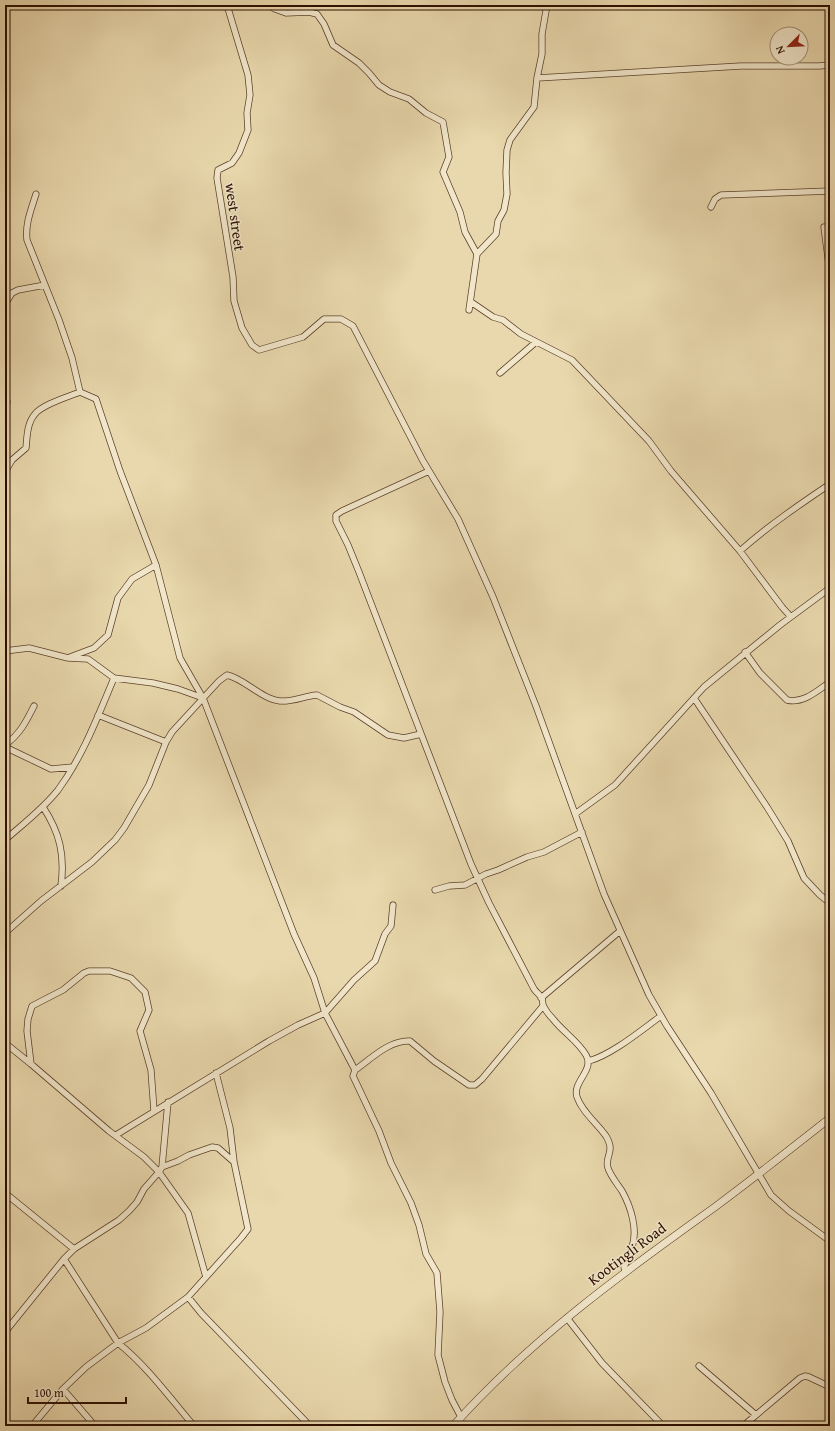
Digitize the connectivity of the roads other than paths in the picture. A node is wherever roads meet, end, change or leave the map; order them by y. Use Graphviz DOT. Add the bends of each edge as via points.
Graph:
graph roads {
  1 [pos="227,5"];
  2 [pos="268,5"];
  3 [pos="547,5"];
  4 [pos="830,65"];
  5 [pos="537,78"];
  6 [pos="830,191"];
  7 [pos="36,194"];
  8 [pos="711,207"];
  9 [pos="824,227"];
  10 [pos="477,254"];
  11 [pos="830,273"];
  12 [pos="45,285"];
  13 [pos="471,302"];
  14 [pos="5,304"];
  15 [pos="469,310"];
  16 [pos="536,342"];
  17 [pos="500,373"];
  18 [pos="80,392"];
  19 [pos="5,393"];
  20 [pos="5,407"];
  21 [pos="429,471"];
  22 [pos="5,472"];
  23 [pos="830,484"];
  24 [pos="740,551"];
  25 [pos="156,565"];
  26 [pos="830,588"];
  27 [pos="791,616"];
  28 [pos="5,651"];
  29 [pos="745,652"];
  30 [pos="68,658"];
  31 [pos="114,678"];
  32 [pos="830,682"];
  33 [pos="204,698"];
  34 [pos="694,698"];
  35 [pos="34,706"];
  36 [pos="98,715"];
  37 [pos="421,734"];
  38 [pos="166,742"];
  39 [pos="5,746"];
  40 [pos="73,767"];
  41 [pos="43,807"];
  42 [pos="576,814"];
  43 [pos="582,832"];
  44 [pos="5,840"];
  45 [pos="478,879"];
  46 [pos="61,886"];
  47 [pos="435,890"];
  48 [pos="830,903"];
  49 [pos="393,905"];
  50 [pos="6,930"];
  51 [pos="620,931"];
  52 [pos="541,998"];
  53 [pos="543,1006"];
  54 [pos="325,1013"];
  55 [pos="661,1016"];
  56 [pos="5,1043"];
  57 [pos="589,1061"];
  58 [pos="31,1064"];
  59 [pos="354,1070"];
  60 [pos="216,1073"];
  61 [pos="168,1102"];
  62 [pos="154,1111"];
  63 [pos="830,1118"];
  64 [pos="116,1135"];
  65 [pos="234,1162"];
  66 [pos="161,1169"];
  67 [pos="759,1174"];
  68 [pos="5,1193"];
  69 [pos="830,1241"];
  70 [pos="74,1249"];
  71 [pos="64,1259"];
  72 [pos="625,1271"];
  73 [pos="206,1277"];
  74 [pos="188,1297"];
  75 [pos="567,1318"];
  76 [pos="5,1332"];
  77 [pos="118,1342"];
  78 [pos="699,1366"];
  79 [pos="830,1387"];
  80 [pos="62,1389"];
  81 [pos="756,1415"];
  82 [pos="461,1417"];
  83 [pos="32,1426"];
  84 [pos="95,1426"];
  85 [pos="194,1426"];
  86 [pos="310,1426"];
  87 [pos="453,1426"];
  88 [pos="663,1426"];
  89 [pos="743,1426"];
  1 -- 21 [label="street, west street" via="248,75 250,95 246,114 248,130 239,153 232,163 218,170 217,178 233,277 234,301 242,328 252,345 259,350 303,337 324,320 341,319 353,326"];
  2 -- 10 [label="street" via="286,13 317,14 333,45 359,63 380,85 409,99 442,122 449,158 443,172 460,212 465,232"];
  3 -- 5 [label="street"];
  4 -- 5 [label="street" via="741,66"];
  5 -- 10 [label="street" via="534,107 510,140 507,150 507,194 496,234"];
  6 -- 8 [label="street" via="721,194"];
  7 -- 12 [label="street" via="28,218 27,236"];
  9 -- 11 [label="street"];
  10 -- 13 [label="street"];
  12 -- 14 [label="street" via="18,290 12,293"];
  12 -- 18 [label="street" via="72,358"];
  13 -- 15 [label="street"];
  13 -- 16 [label="street"];
  16 -- 17 [label="street"];
  16 -- 24 [label="street" via="572,360 649,441 671,471"];
  18 -- 22 [label="street" via="50,404 35,414 28,429 26,448 12,460"];
  18 -- 25 [label="street" via="96,399"];
  19 -- 20 [label="street"];
  21 -- 37 [label="street" via="336,515"];
  21 -- 42 [label="street" via="458,519 493,597"];
  23 -- 24 [label="street"];
  24 -- 27 [label="street"];
  25 -- 30 [label="street" via="132,580 118,598 108,634 103,640 94,648"];
  25 -- 33 [label="street" via="180,658"];
  26 -- 27 [label="street"];
  27 -- 29 [label="street"];
  28 -- 30 [label="street" via="29,648"];
  29 -- 32 [label="street" via="760,673 787,700 798,701 808,697"];
  29 -- 34 [label="street"];
  30 -- 31 [label="street" via="88,660"];
  31 -- 33 [label="street" via="178,688"];
  31 -- 36 [label="street"];
  33 -- 37 [label="street" via="227,675 278,701 317,695 354,712 388,735 404,738"];
  33 -- 38 [label="street"];
  33 -- 54 [label="street" via="294,934 314,978"];
  34 -- 42 [label="street" via="615,786"];
  34 -- 48 [label="street" via="788,841 804,878"];
  35 -- 39 [label="street" via="16,737"];
  36 -- 38 [label="street"];
  36 -- 40 [label="street"];
  37 -- 45 [label="street"];
  38 -- 46 [label="street" via="149,785 124,828 106,850"];
  39 -- 40 [label="street" via="51,768"];
  40 -- 41 [label="street"];
  41 -- 44 [label="street"];
  41 -- 46 [label="street" via="61,844"];
  42 -- 43 [label="street"];
  43 -- 45 [label="street" via="544,852"];
  43 -- 51 [label="street"];
  45 -- 47 [label="street" via="465,885"];
  45 -- 52 [label="street"];
  46 -- 50 [label="street"];
  49 -- 54 [label="street" via="391,926 385,934 375,961"];
  51 -- 52 [label="street"];
  51 -- 55 [label="street"];
  52 -- 53 [label="street"];
  53 -- 57 [label="street" via="581,1048"];
  53 -- 59 [label="street" via="475,1085 463,1081 410,1041 401,1041 389,1046"];
  54 -- 59 [label="street"];
  54 -- 60 [label="street" via="268,1041"];
  55 -- 57 [label="street" via="629,1039"];
  55 -- 67 [label="street"];
  56 -- 58 [label="street"];
  57 -- 72 [label="street" via="576,1093 581,1106 610,1144 607,1163 609,1170 624,1194 631,1213 633,1246 624,1267"];
  58 -- 62 [label="street" via="27,1031 32,1006 64,990 89,971 110,971 131,978 145,992 149,1010 140,1031 151,1070"];
  58 -- 64 [label="street"];
  59 -- 82 [label="street" via="353,1076 411,1203 426,1254 436,1273 440,1312 438,1355 447,1388"];
  60 -- 61 [label="street"];
  60 -- 65 [label="street" via="230,1128"];
  61 -- 62 [label="street"];
  61 -- 66 [label="street"];
  62 -- 64 [label="street"];
  63 -- 67 [label="street, Kootingli Road"];
  64 -- 66 [label="street"];
  65 -- 66 [label="street" via="218,1148 212,1147"];
  65 -- 73 [label="street" via="248,1229"];
  66 -- 70 [label="street" via="129,1211"];
  66 -- 73 [label="street" via="188,1213"];
  67 -- 69 [label="street" via="771,1195"];
  67 -- 72 [label="street, Kootingli Road"];
  68 -- 70 [label="street"];
  70 -- 71 [label="street"];
  71 -- 76 [label="street"];
  71 -- 77 [label="street"];
  72 -- 75 [label="street, Kootingli Road"];
  73 -- 74 [label="street"];
  74 -- 77 [label="street" via="146,1328"];
  74 -- 86 [label="street"];
  75 -- 82 [label="street, Kootingli Road" via="511,1366"];
  75 -- 88 [label="street" via="602,1363"];
  77 -- 80 [label="street"];
  77 -- 85 [label="street"];
  78 -- 81 [label="street"];
  79 -- 81 [label="street" via="805,1376"];
  80 -- 83 [label="street"];
  80 -- 84 [label="street"];
  81 -- 89 [label="street"];
  82 -- 87 [label="street, Kootingli Road"];
}
